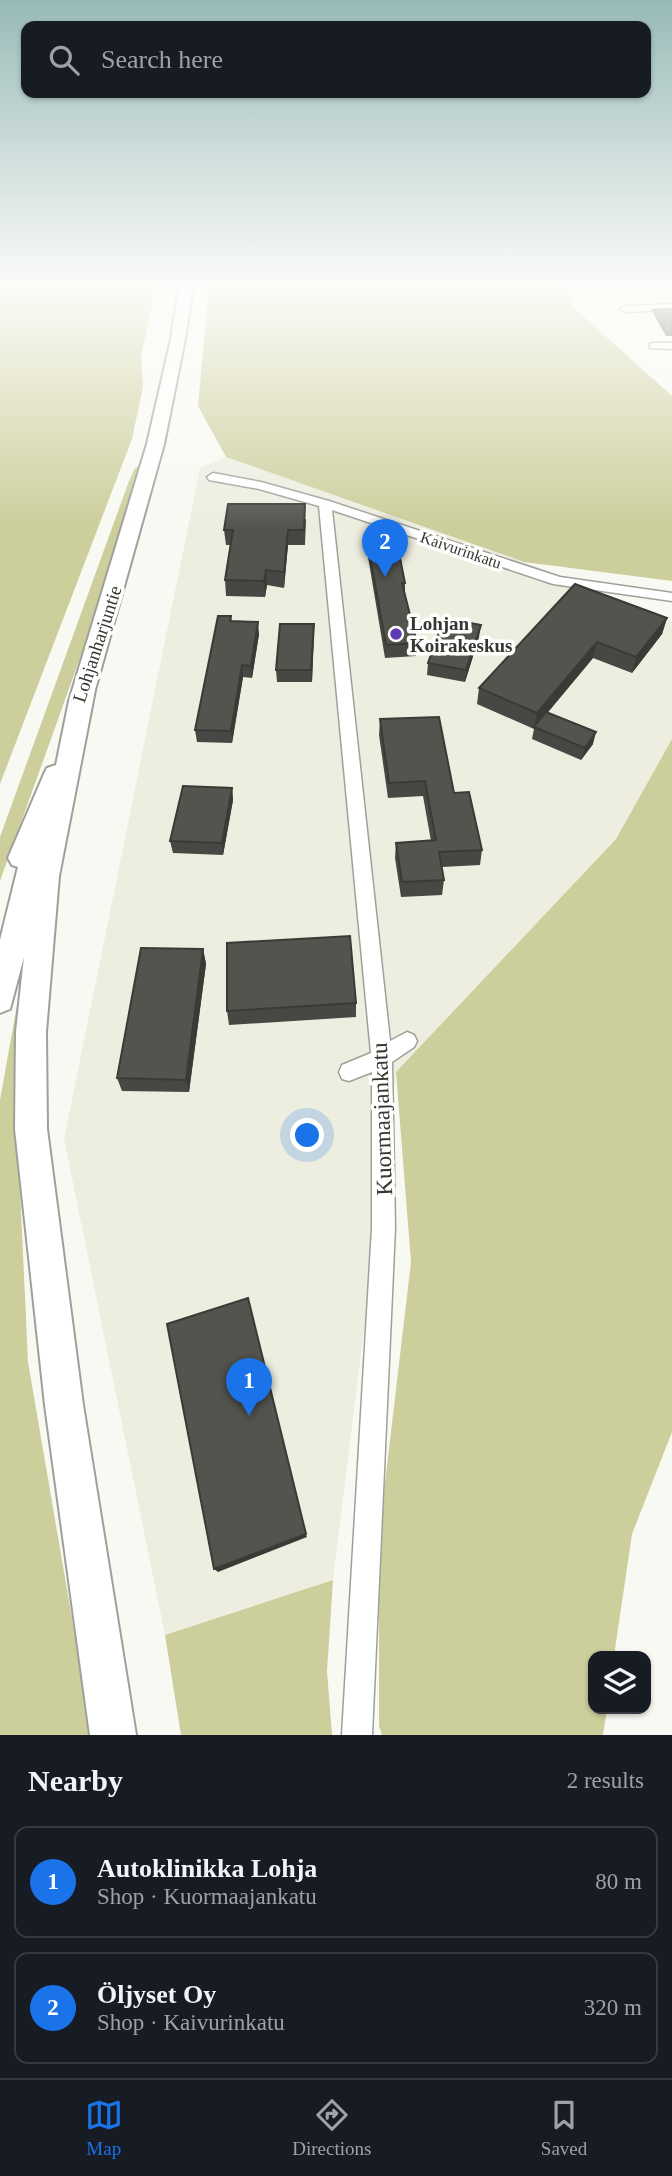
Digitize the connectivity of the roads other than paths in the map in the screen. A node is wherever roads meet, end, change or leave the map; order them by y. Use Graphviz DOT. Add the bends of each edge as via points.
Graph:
graph roads {
  1 [pos="172,367"];
  2 [pos="213,477"];
  3 [pos="325,504"];
  4 [pos="672,597"];
  5 [pos="84,687"];
  6 [pos="58,769"];
  7 [pos="0,925"];
  8 [pos="0,1000"];
  9 [pos="407,1041"];
  10 [pos="382,1058"];
  11 [pos="349,1072"];
  12 [pos="113,1735"];
  13 [pos="357,1735"];
  1 -- 5 [label="highway, Lohjanharjuntie" via="147,477"];
  2 -- 3 [label="street, Kaivurinkatu"];
  3 -- 4 [label="street, Kaivurinkatu" via="541,576"];
  3 -- 10 [label="street, Kuormaajankatu"];
  5 -- 6 [label="highway, Lohjanharjuntie"];
  5 -- 12 [label="highway" via="46,876 35,969 32,1129 64,1405"];
  6 -- 7 [label="highway" via="24,850"];
  6 -- 8 [label="highway, Lohjanharjuntie"];
  9 -- 10 [label="street"];
  10 -- 11 [label="street"];
  10 -- 13 [label="street, Kuormaajankatu" via="387,1132 383,1262 359,1628"];
}
